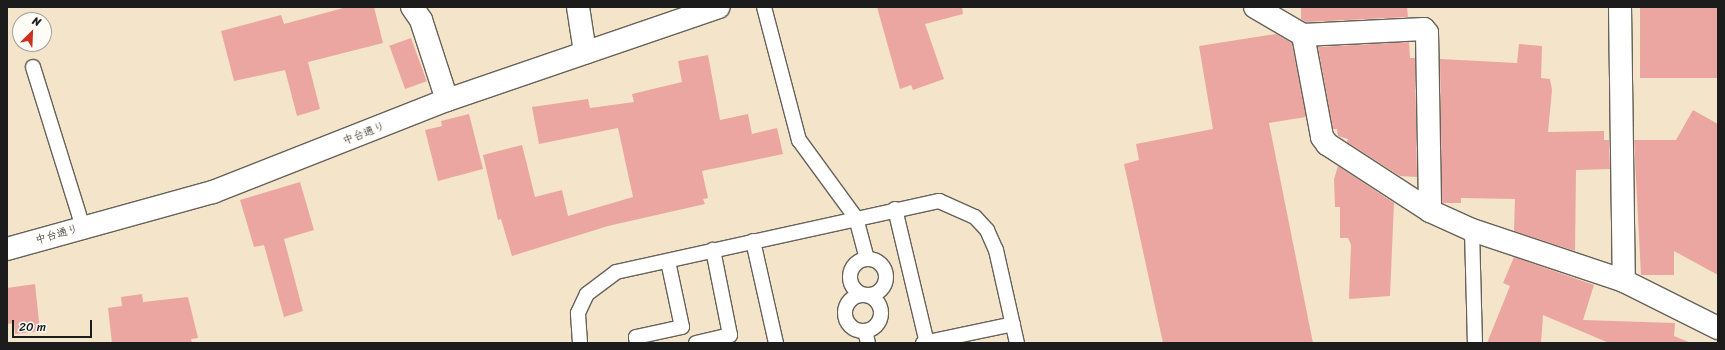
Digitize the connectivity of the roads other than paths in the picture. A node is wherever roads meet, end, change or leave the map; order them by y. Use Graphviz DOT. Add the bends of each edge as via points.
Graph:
graph roads {
  1 [pos="412,7"];
  2 [pos="578,7"];
  3 [pos="718,7"];
  4 [pos="764,7"];
  5 [pos="1255,7"];
  6 [pos="1620,7"];
  7 [pos="1303,35"];
  8 [pos="585,52"];
  9 [pos="33,67"];
  10 [pos="447,100"];
  11 [pos="896,209"];
  12 [pos="1430,211"];
  13 [pos="856,218"];
  14 [pos="83,228"];
  15 [pos="1472,230"];
  16 [pos="753,241"];
  17 [pos="7,249"];
  18 [pos="713,250"];
  19 [pos="867,259"];
  20 [pos="668,261"];
  21 [pos="1624,282"];
  22 [pos="865,295"];
  23 [pos="1013,324"];
  24 [pos="1718,328"];
  25 [pos="867,337"];
  26 [pos="580,343"];
  27 [pos="637,343"];
  28 [pos="696,343"];
  29 [pos="776,343"];
  30 [pos="925,343"];
  31 [pos="1017,343"];
  32 [pos="1475,343"];
  1 -- 10 [label="street" via="421,20"];
  2 -- 8 [label="street"];
  3 -- 8 [label="street, 中台通り"];
  4 -- 13 [label="lane" via="799,140"];
  5 -- 7 [label="street"];
  6 -- 21 [label="street"];
  7 -- 12 [label="street" via="1322,137 1327,144"];
  7 -- 12 [label="street" via="1424,29 1427,32"];
  8 -- 10 [label="street, 中台通り"];
  9 -- 14 [label="lane"];
  10 -- 14 [label="street, 中台通り" via="213,192"];
  11 -- 13 [label="lane"];
  11 -- 23 [label="lane" via="939,201 975,217 996,250"];
  11 -- 30 [label="lane"];
  12 -- 15 [label="street"];
  13 -- 16 [label="lane"];
  13 -- 19 [label="lane"];
  14 -- 17 [label="street, 中台通り"];
  15 -- 21 [label="street"];
  15 -- 32 [label="lane"];
  16 -- 18 [label="lane"];
  16 -- 29 [label="lane"];
  18 -- 20 [label="lane"];
  18 -- 28 [label="lane" via="730,335"];
  19 -- 22 [label="lane" via="855,264 850,279 852,286"];
  19 -- 22 [label="lane" via="878,262 886,276 880,291"];
  20 -- 26 [label="lane" via="616,272 587,294 578,313"];
  20 -- 27 [label="lane" via="682,326 636,337"];
  21 -- 24 [label="street"];
  22 -- 25 [label="lane" via="873,298 881,311 876,326"];
  22 -- 25 [label="lane" via="850,301 845,316 854,329"];
  23 -- 30 [label="lane"];
  23 -- 31 [label="lane"];
}
